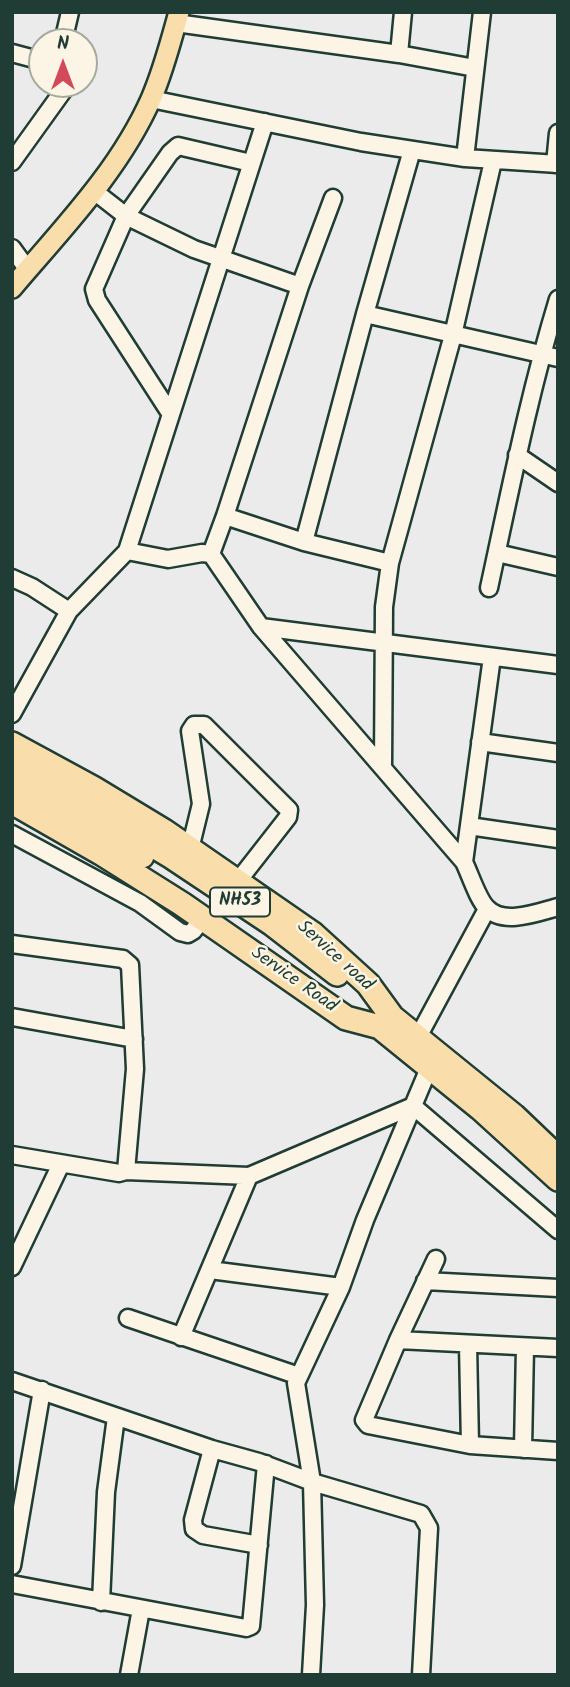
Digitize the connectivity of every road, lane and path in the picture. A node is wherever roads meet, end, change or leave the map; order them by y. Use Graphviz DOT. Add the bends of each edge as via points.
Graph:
graph roads {
  1 [pos="403,12"];
  2 [pos="482,12"];
  3 [pos="177,18"];
  4 [pos="398,54"];
  5 [pos="475,68"];
  6 [pos="58,98"];
  7 [pos="151,99"];
  8 [pos="265,122"];
  9 [pos="558,133"];
  10 [pos="412,150"];
  11 [pos="465,158"];
  12 [pos="493,160"];
  13 [pos="12,162"];
  14 [pos="251,163"];
  15 [pos="556,164"];
  16 [pos="94,191"];
  17 [pos="332,198"];
  18 [pos="126,216"];
  19 [pos="12,248"];
  20 [pos="221,258"];
  21 [pos="28,270"];
  22 [pos="300,286"];
  23 [pos="12,288"];
  24 [pos="558,299"];
  25 [pos="365,314"];
  26 [pos="453,335"];
  27 [pos="541,354"];
  28 [pos="558,358"];
  29 [pos="170,413"];
  30 [pos="517,455"];
  31 [pos="558,483"];
  32 [pos="225,516"];
  33 [pos="304,542"];
  34 [pos="127,551"];
  35 [pos="497,553"];
  36 [pos="211,554"];
  37 [pos="390,563"];
  38 [pos="558,567"];
  39 [pos="12,578"];
  40 [pos="489,588"];
  41 [pos="69,611"];
  42 [pos="261,627"];
  43 [pos="385,643"];
  44 [pos="492,657"];
  45 [pos="558,665"];
  46 [pos="12,714"];
  47 [pos="480,743"];
  48 [pos="12,744"];
  49 [pos="558,753"];
  50 [pos="12,761"];
  51 [pos="383,767"];
  52 [pos="12,783"];
  53 [pos="12,802"];
  54 [pos="469,826"];
  55 [pos="12,834"];
  56 [pos="558,839"];
  57 [pos="190,849"];
  58 [pos="464,862"];
  59 [pos="237,881"];
  60 [pos="558,907"];
  61 [pos="487,909"];
  62 [pos="203,918"];
  63 [pos="12,944"];
  64 [pos="12,1017"];
  65 [pos="386,1022"];
  66 [pos="418,1037"];
  67 [pos="134,1039"];
  68 [pos="429,1068"];
  69 [pos="413,1106"];
  70 [pos="13,1158"];
  71 [pos="558,1158"];
  72 [pos="61,1164"];
  73 [pos="127,1171"];
  74 [pos="249,1176"];
  75 [pos="558,1178"];
  76 [pos="558,1230"];
  77 [pos="436,1259"];
  78 [pos="12,1267"];
  79 [pos="210,1270"];
  80 [pos="425,1281"];
  81 [pos="341,1287"];
  82 [pos="558,1288"];
  83 [pos="128,1318"];
  84 [pos="181,1337"];
  85 [pos="398,1340"];
  86 [pos="468,1343"];
  87 [pos="525,1347"];
  88 [pos="558,1348"];
  89 [pos="299,1376"];
  90 [pos="12,1381"];
  91 [pos="42,1390"];
  92 [pos="116,1417"];
  93 [pos="470,1446"];
  94 [pos="212,1449"];
  95 [pos="523,1449"];
  96 [pos="558,1451"];
  97 [pos="265,1465"];
  98 [pos="312,1482"];
  99 [pos="259,1545"];
  100 [pos="12,1566"];
  101 [pos="12,1584"];
  102 [pos="101,1602"];
  103 [pos="141,1609"];
  104 [pos="129,1675"];
  105 [pos="311,1675"];
  106 [pos="421,1675"];
  1 -- 4 [label="street"];
  2 -- 5 [label="street"];
  3 -- 4 [label="street"];
  3 -- 7 [label="main road"];
  4 -- 5 [label="street"];
  5 -- 11 [label="street"];
  6 -- 13 [label="street"];
  7 -- 8 [label="street"];
  7 -- 16 [label="main road"];
  8 -- 10 [label="street"];
  8 -- 14 [label="street"];
  9 -- 15 [label="street"];
  10 -- 11 [label="street"];
  10 -- 25 [label="street"];
  11 -- 12 [label="street"];
  12 -- 15 [label="street"];
  12 -- 26 [label="street"];
  14 -- 18 [label="street" via="178,146"];
  14 -- 20 [label="street"];
  16 -- 18 [label="street"];
  16 -- 21 [label="main road"];
  17 -- 22 [label="street"];
  18 -- 20 [label="street"];
  18 -- 29 [label="street" via="94,295"];
  19 -- 21 [label="street"];
  20 -- 22 [label="street"];
  20 -- 29 [label="street"];
  21 -- 23 [label="main road"];
  22 -- 32 [label="street"];
  24 -- 27 [label="street"];
  25 -- 26 [label="street"];
  25 -- 33 [label="street"];
  26 -- 27 [label="street"];
  26 -- 37 [label="street"];
  27 -- 28 [label="street"];
  27 -- 30 [label="street"];
  29 -- 34 [label="street"];
  30 -- 31 [label="street"];
  30 -- 35 [label="street"];
  32 -- 33 [label="street"];
  32 -- 36 [label="street"];
  33 -- 37 [label="street"];
  34 -- 36 [label="street" via="168,559"];
  34 -- 41 [label="street"];
  35 -- 38 [label="street"];
  35 -- 40 [label="street"];
  36 -- 42 [label="street"];
  37 -- 43 [label="street"];
  39 -- 41 [label="street"];
  41 -- 46 [label="street"];
  42 -- 43 [label="street"];
  42 -- 51 [label="street"];
  43 -- 44 [label="street"];
  43 -- 51 [label="street"];
  44 -- 45 [label="street"];
  44 -- 47 [label="street"];
  47 -- 49 [label="street"];
  47 -- 54 [label="street"];
  48 -- 57 [label="highway, Service road"];
  50 -- 65 [label="highway, NH53" via="271,923"];
  51 -- 58 [label="street"];
  52 -- 65 [label="highway, NH53" via="170,873"];
  53 -- 62 [label="highway, Service Road"];
  54 -- 56 [label="street"];
  54 -- 58 [label="street"];
  55 -- 62 [label="street" via="140,903 180,932 193,931"];
  57 -- 59 [label="highway, Service road"];
  57 -- 59 [label="street" via="201,803 190,731 199,723 289,810"];
  58 -- 61 [label="street"];
  59 -- 65 [label="highway, Service road" via="313,934 368,984"];
  60 -- 61 [label="street" via="515,917"];
  61 -- 66 [label="street"];
  62 -- 65 [label="highway, Service Road" via="346,1018"];
  63 -- 67 [label="street" via="127,961"];
  64 -- 67 [label="street"];
  65 -- 66 [label="highway, Service road"];
  65 -- 68 [label="highway, Service Road"];
  66 -- 71 [label="highway, Service road"];
  67 -- 73 [label="street"];
  68 -- 69 [label="street"];
  68 -- 75 [label="highway, Service Road"];
  69 -- 74 [label="street"];
  69 -- 76 [label="street"];
  69 -- 81 [label="street"];
  70 -- 72 [label="street"];
  72 -- 73 [label="street"];
  72 -- 78 [label="street"];
  73 -- 74 [label="street"];
  74 -- 79 [label="street"];
  77 -- 80 [label="street"];
  79 -- 81 [label="street"];
  79 -- 84 [label="street"];
  80 -- 82 [label="street"];
  80 -- 85 [label="street"];
  81 -- 89 [label="street"];
  83 -- 84 [label="street"];
  84 -- 89 [label="street"];
  85 -- 86 [label="street"];
  85 -- 93 [label="street" via="364,1420"];
  86 -- 87 [label="street"];
  86 -- 93 [label="street"];
  87 -- 88 [label="street"];
  87 -- 95 [label="street"];
  89 -- 98 [label="street" via="296,1394"];
  90 -- 91 [label="street"];
  91 -- 92 [label="street"];
  91 -- 100 [label="street"];
  92 -- 94 [label="street"];
  92 -- 102 [label="street" via="106,1492"];
  93 -- 95 [label="street"];
  94 -- 97 [label="street"];
  94 -- 99 [label="street" via="194,1529 203,1535"];
  95 -- 96 [label="street"];
  97 -- 98 [label="street"];
  97 -- 99 [label="street"];
  98 -- 105 [label="street" via="315,1605"];
  98 -- 106 [label="street" via="414,1510 425,1518 429,1528"];
  99 -- 103 [label="street" via="251,1626"];
  101 -- 102 [label="street"];
  102 -- 103 [label="street"];
  103 -- 104 [label="street"];
}
